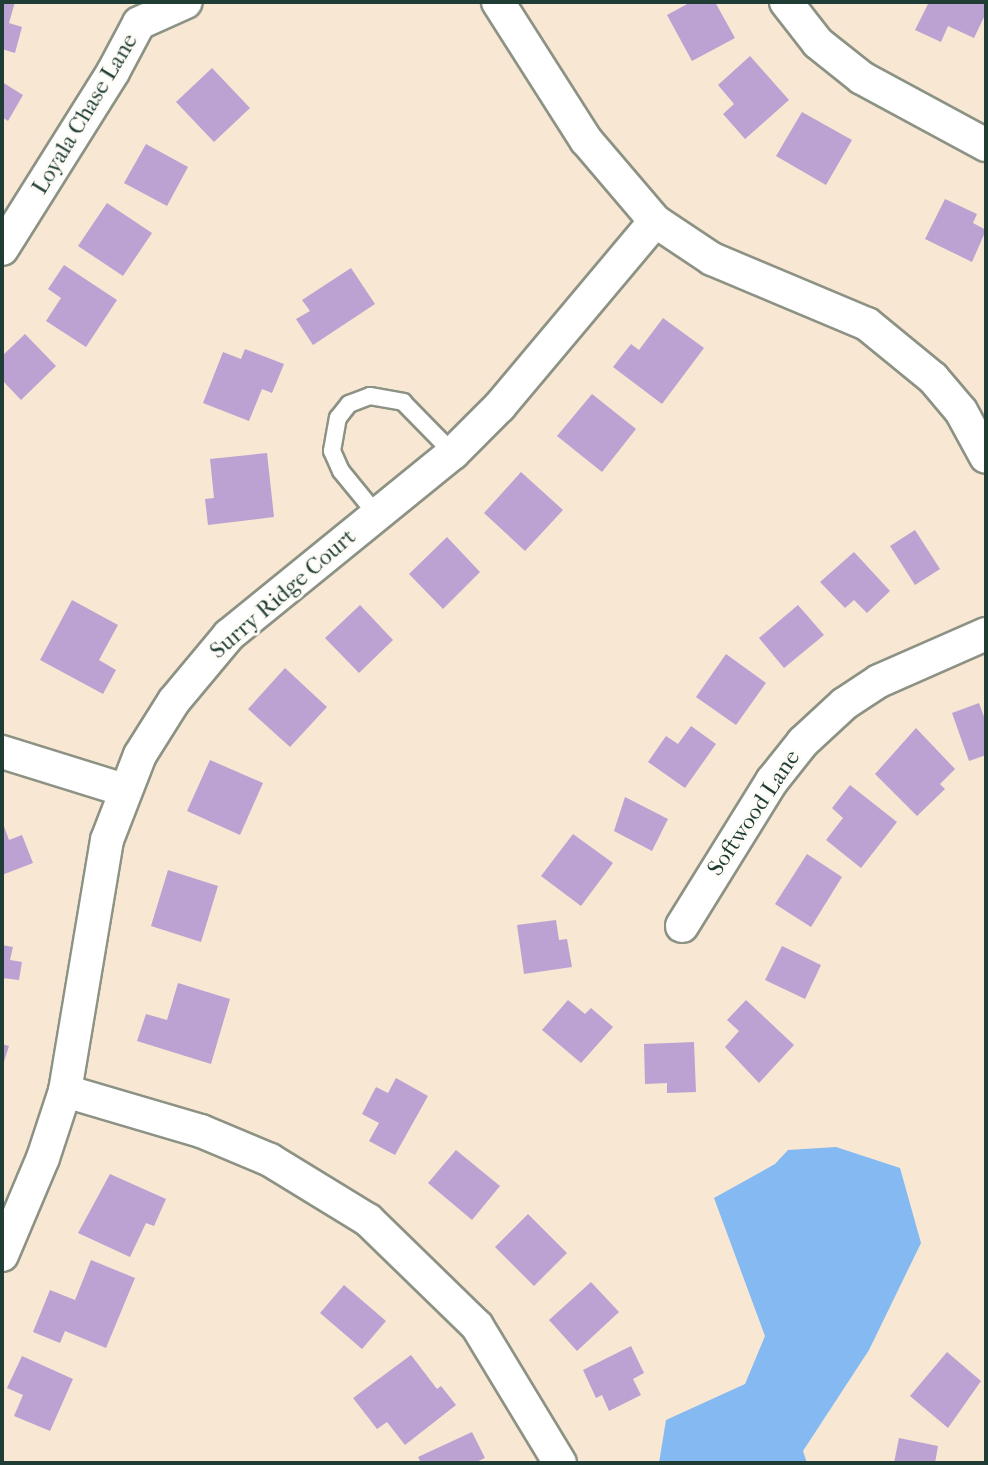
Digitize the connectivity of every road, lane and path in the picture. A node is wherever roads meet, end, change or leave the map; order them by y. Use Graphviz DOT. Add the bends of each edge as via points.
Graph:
graph roads {
  1 [pos="186,2"];
  2 [pos="498,2"];
  3 [pos="786,2"];
  4 [pos="986,145"];
  5 [pos="655,221"];
  6 [pos="2,249"];
  7 [pos="453,453"];
  8 [pos="986,457"];
  9 [pos="377,515"];
  10 [pos="986,634"];
  11 [pos="2,752"];
  12 [pos="124,790"];
  13 [pos="681,926"];
  14 [pos="65,1091"];
  15 [pos="2,1255"];
  16 [pos="560,1463"];
  1 -- 6 [label="street, Loyala Chase Lane" via="139,23"];
  2 -- 5 [label="street" via="586,140"];
  3 -- 4 [label="street" via="818,43 862,78"];
  5 -- 7 [label="street, Surry Ridge Court" via="500,406"];
  5 -- 8 [label="street" via="712,259 867,324 933,378 961,411"];
  7 -- 9 [label="street, Surry Ridge Court"];
  7 -- 9 [label="lane" via="402,402 370,396 349,404 338,418 332,451 341,471"];
  9 -- 12 [label="street, Surry Ridge Court" via="229,635 174,701"];
  10 -- 13 [label="street, Softwood Lane" via="879,681 844,704 803,742 772,781"];
  11 -- 12 [label="street"];
  12 -- 14 [label="street, Surry Ridge Court" via="107,840"];
  14 -- 15 [label="street, Surry Ridge Court"];
  14 -- 16 [label="street" via="201,1130 270,1160 368,1220 477,1326"];
}
